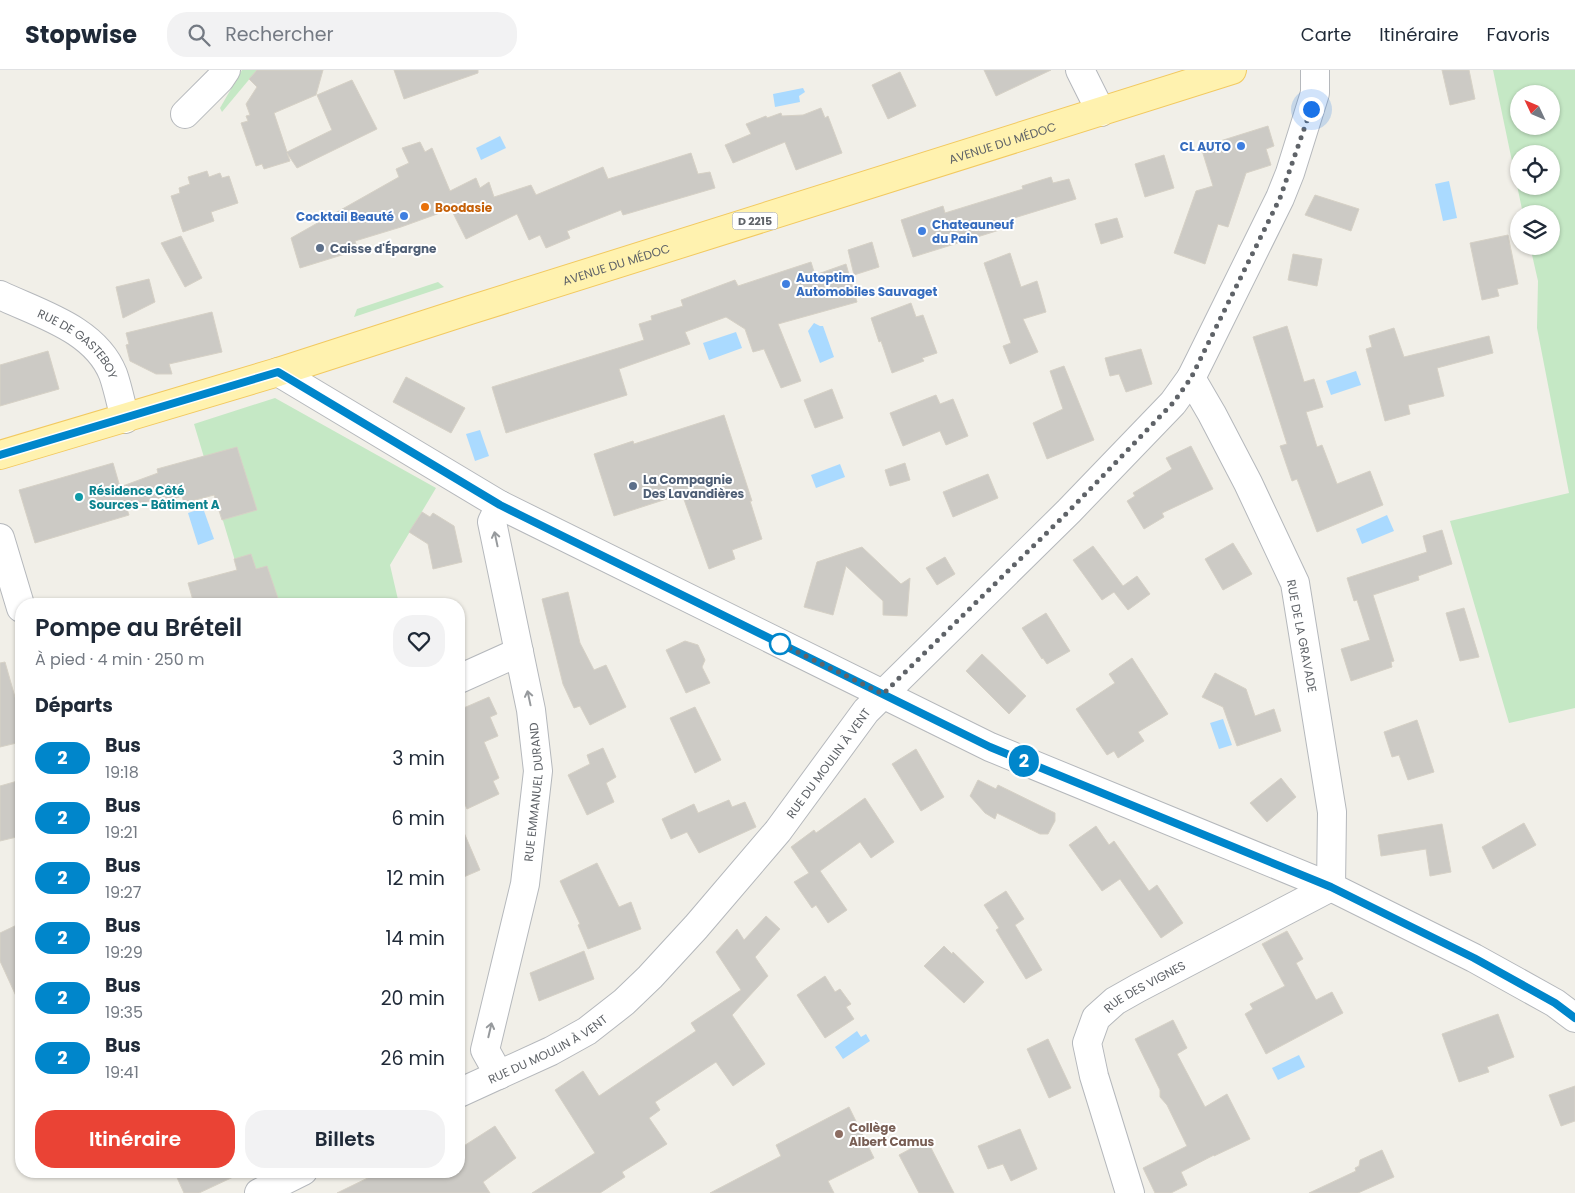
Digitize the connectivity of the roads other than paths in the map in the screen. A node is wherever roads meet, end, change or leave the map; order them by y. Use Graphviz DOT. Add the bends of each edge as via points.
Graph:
graph roads {
  1 [pos="226,70"];
  2 [pos="1080,70"];
  3 [pos="1232,70"];
  4 [pos="1316,70"];
  5 [pos="1101,112"];
  6 [pos="185,114"];
  7 [pos="0,295"];
  8 [pos="278,372"];
  9 [pos="1191,378"];
  10 [pos="125,419"];
  11 [pos="0,454"];
  12 [pos="500,505"];
  13 [pos="0,538"];
  14 [pos="18,598"];
  15 [pos="519,652"];
  16 [pos="465,676"];
  17 [pos="883,694"];
  18 [pos="1331,887"];
  19 [pos="1575,1018"];
  20 [pos="499,1075"];
  21 [pos="465,1090"];
  22 [pos="1130,1193"];
  1 -- 6 [label="street"];
  2 -- 5 [label="street"];
  3 -- 5 [label="main road, AVENUE DU MÉDOC / D 2215"];
  4 -- 9 [label="street, RUE DU MOULIN À VENT" via="1311,109 1280,198"];
  5 -- 8 [label="main road, AVENUE DU MÉDOC / D 2215"];
  7 -- 10 [label="street, RUE DE GASTEBOY" via="70,328 96,348 113,375"];
  8 -- 10 [label="main road, AVENUE DU MÉDOC / D 2215"];
  8 -- 12 [label="street"];
  9 -- 17 [label="street, RUE DU MOULIN À VENT" via="1173,403 1069,511"];
  9 -- 18 [label="street, RUE DE LA GRAVADE" via="1248,483 1295,583 1332,812"];
  10 -- 11 [label="main road, AVENUE DU MÉDOC / D 2215"];
  15 -- 12 [label="street, RUE EMMANUEL DURAND, one-way" via="492,522"];
  12 -- 17 [label="street"];
  13 -- 14 [label="street"];
  15 -- 16 [label="street"];
  20 -- 15 [label="street, RUE EMMANUEL DURAND, one-way" via="485,1050 525,884 538,770 532,710"];
  17 -- 18 [label="street" via="990,747"];
  17 -- 20 [label="street, RUE DU MOULIN À VENT" via="866,711 778,831 650,977 587,1031"];
  18 -- 19 [label="street" via="1474,958 1555,1003"];
  18 -- 22 [label="street, RUE DES VIGNES" via="1138,988 1115,1001 1096,1018 1087,1043"];
  20 -- 21 [label="street, RUE DU MOULIN À VENT"];
}
